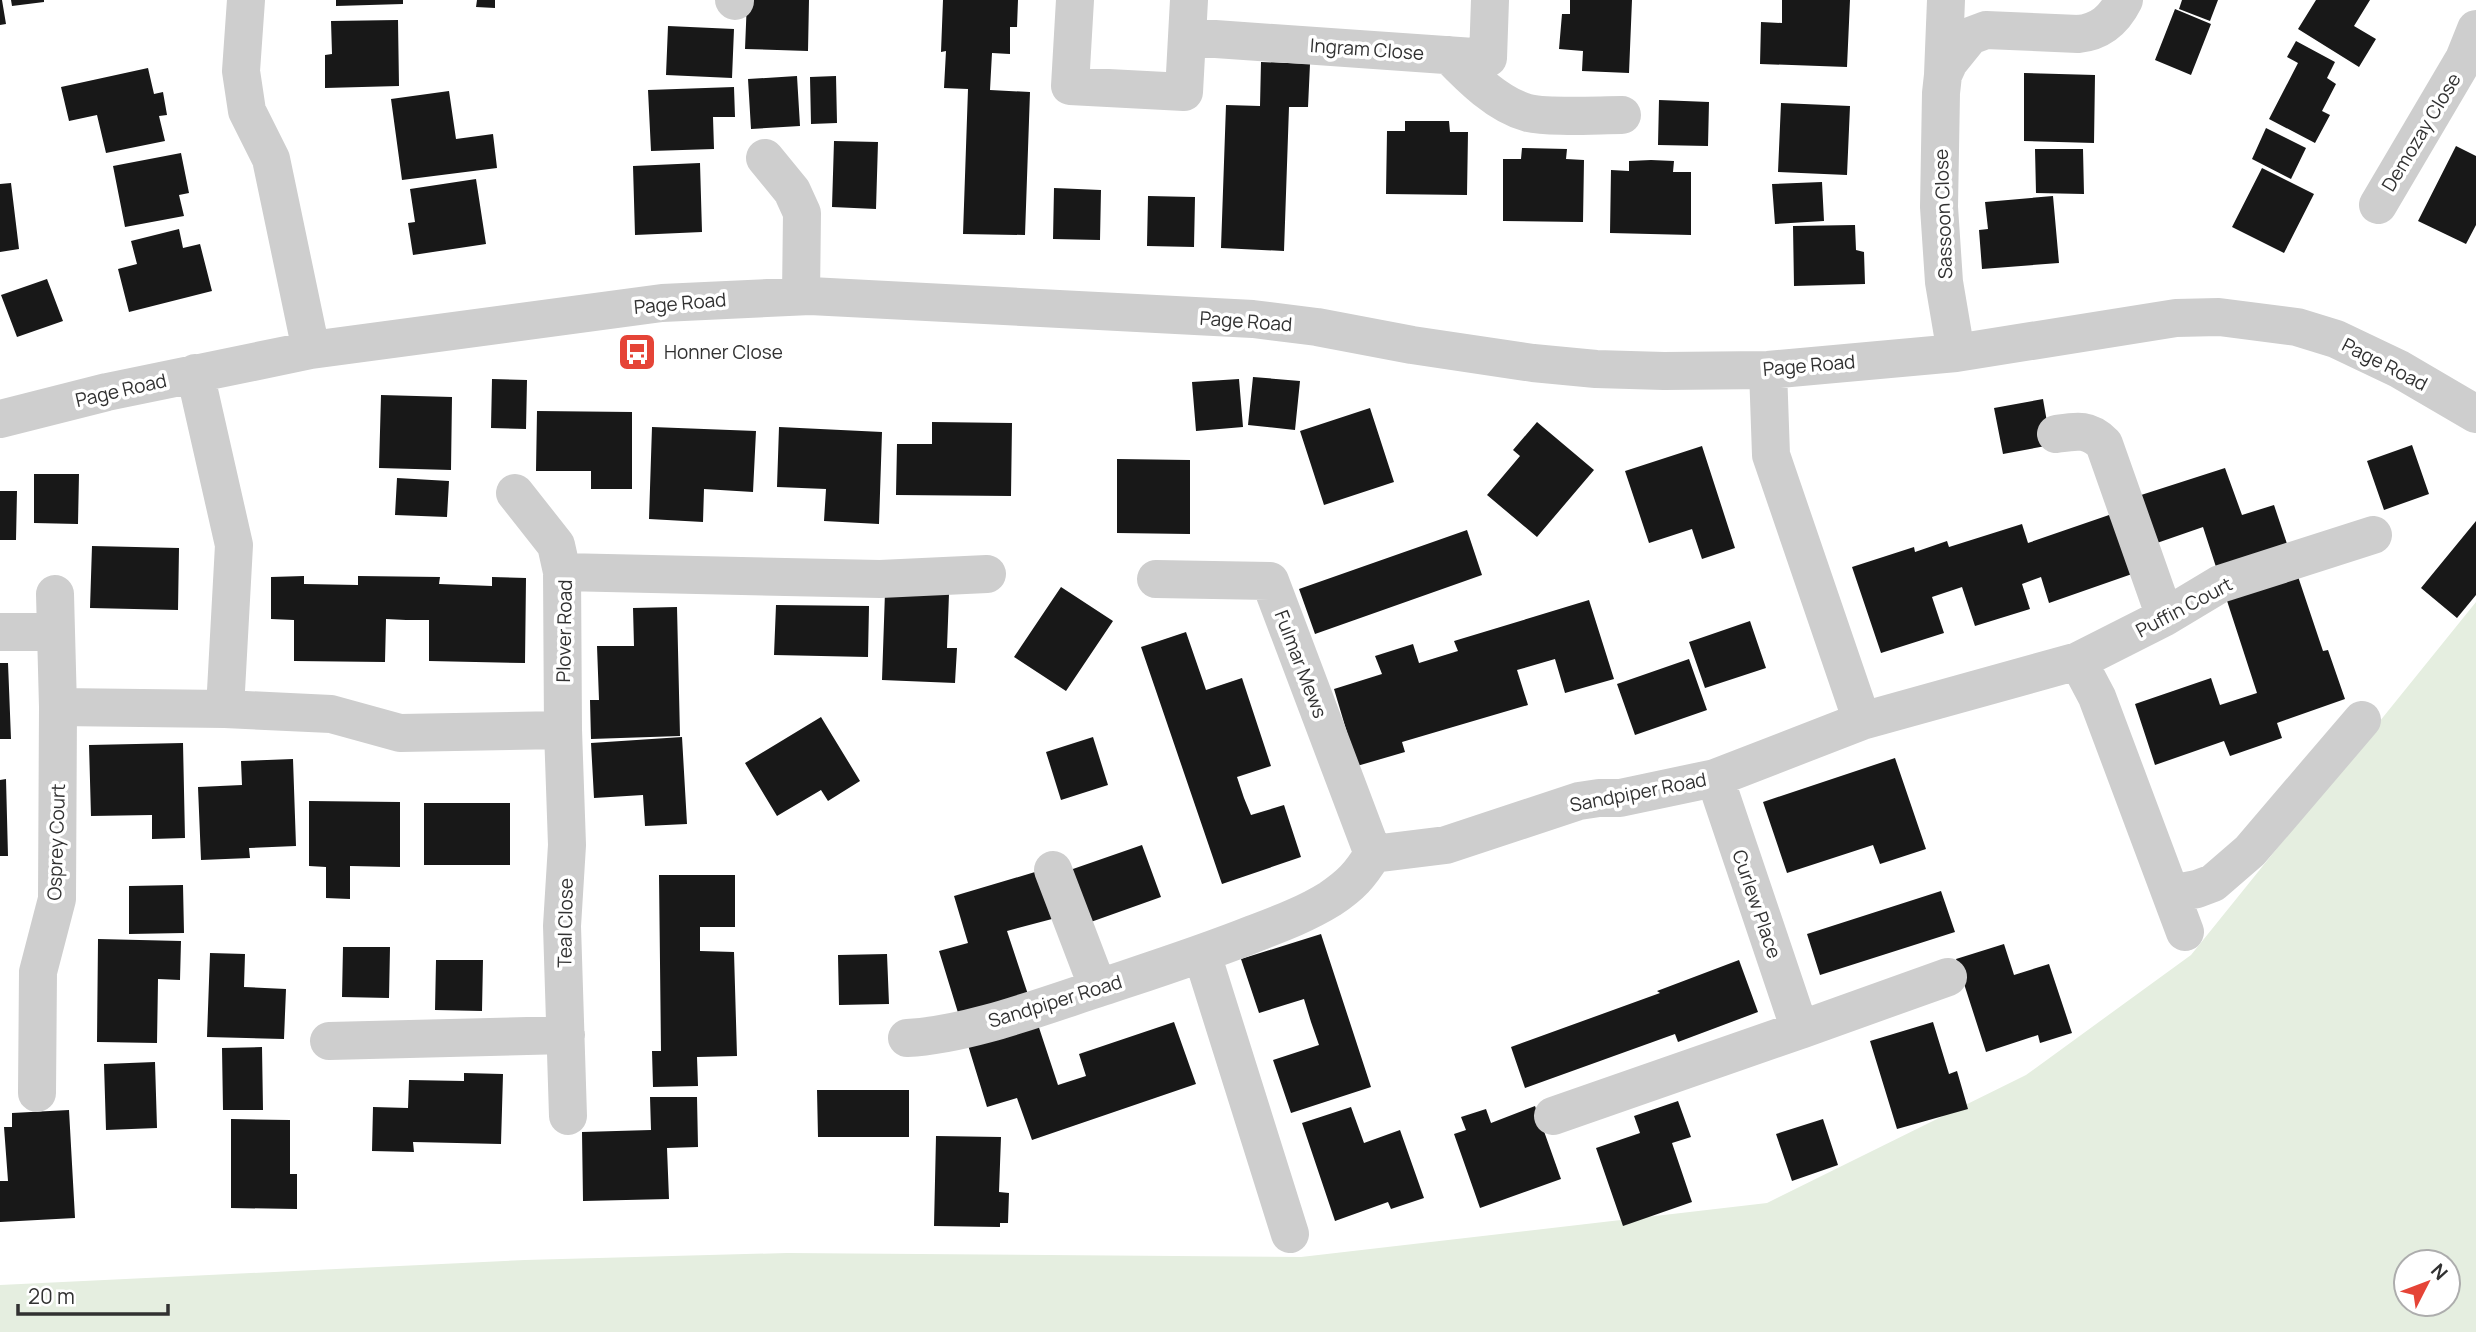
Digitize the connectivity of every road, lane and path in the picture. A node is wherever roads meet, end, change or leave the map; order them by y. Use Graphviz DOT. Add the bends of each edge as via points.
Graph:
graph roads {
  1 [pos="246,0"];
  2 [pos="1075,0"];
  3 [pos="1490,0"];
  4 [pos="1946,0"];
  5 [pos="2124,0"];
  6 [pos="1188,18"];
  7 [pos="2472,51"];
  8 [pos="1449,55"];
  9 [pos="1943,75"];
  10 [pos="1622,115"];
  11 [pos="765,159"];
  12 [pos="2378,205"];
  13 [pos="801,296"];
  14 [pos="311,350"];
  15 [pos="1956,353"];
  16 [pos="1768,370"];
  17 [pos="195,373"];
  18 [pos="2476,414"];
  19 [pos="0,419"];
  20 [pos="2056,434"];
  21 [pos="515,493"];
  22 [pos="2373,535"];
  23 [pos="562,572"];
  24 [pos="986,574"];
  25 [pos="1156,579"];
  26 [pos="55,594"];
  27 [pos="2165,617"];
  28 [pos="0,632"];
  29 [pos="56,632"];
  30 [pos="2078,660"];
  31 [pos="58,707"];
  32 [pos="225,709"];
  33 [pos="2362,720"];
  34 [pos="1862,721"];
  35 [pos="563,730"];
  36 [pos="1715,778"];
  37 [pos="1373,854"];
  38 [pos="1053,870"];
  39 [pos="2171,894"];
  40 [pos="2185,932"];
  41 [pos="1202,954"];
  42 [pos="1948,977"];
  43 [pos="1098,988"];
  44 [pos="1800,1030"];
  45 [pos="566,1035"];
  46 [pos="907,1038"];
  47 [pos="329,1041"];
  48 [pos="37,1093"];
  49 [pos="568,1116"];
  50 [pos="1553,1116"];
  51 [pos="1290,1234"];
  1 -- 14 [label="street" via="243,92 247,111 271,159"];
  2 -- 6 [label="street, Ingram Close" via="1070,86 1184,92"];
  3 -- 8 [label="street, Ingram Close" via="1488,58"];
  4 -- 9 [label="street, Sassoon Close"];
  5 -- 9 [label="street, Sassoon Close" via="2108,22 2091,33 1986,30 1969,36"];
  6 -- 8 [label="street, Ingram Close"];
  7 -- 12 [label="street, Demozay Close"];
  8 -- 10 [label="street" via="1516,108 1532,114"];
  9 -- 15 [label="street, Sassoon Close" via="1939,207 1944,282"];
  11 -- 13 [label="street" via="792,191 802,213"];
  13 -- 14 [label="street, Page Road" via="662,303"];
  13 -- 16 [label="street, Page Road" via="1253,319 1596,369"];
  14 -- 17 [label="street, Page Road"];
  15 -- 16 [label="street, Page Road"];
  15 -- 18 [label="street, Page Road" via="2176,318 2261,321 2336,338"];
  16 -- 34 [label="street" via="1771,455"];
  17 -- 19 [label="street, Page Road"];
  17 -- 32 [label="street" via="234,545"];
  20 -- 27 [label="street" via="2083,431 2104,444"];
  21 -- 23 [label="street" via="556,545"];
  22 -- 27 [label="street, Puffin Court" via="2220,584"];
  23 -- 24 [label="street, Plover Road" via="880,579"];
  23 -- 35 [label="street, Plover Road"];
  25 -- 37 [label="street, Fulmar Mews" via="1270,581"];
  26 -- 29 [label="street, Osprey Court"];
  27 -- 30 [label="street, Puffin Court"];
  28 -- 29 [label="street"];
  29 -- 31 [label="street, Osprey Court"];
  30 -- 34 [label="street, Puffin Court"];
  30 -- 39 [label="street" via="2097,697"];
  31 -- 32 [label="street"];
  31 -- 48 [label="street, Osprey Court" via="57,898 38,972"];
  32 -- 35 [label="street" via="331,714 400,733"];
  33 -- 39 [label="street" via="2250,851 2213,883"];
  34 -- 36 [label="street, Sandpiper Road"];
  35 -- 45 [label="street, Teal Close"];
  36 -- 37 [label="street, Sandpiper Road" via="1620,798 1579,801 1446,845"];
  36 -- 44 [label="street, Curlew Place"];
  37 -- 41 [label="street, Sandpiper Road" via="1357,879 1329,900"];
  38 -- 43 [label="street"];
  39 -- 40 [label="street"];
  41 -- 43 [label="street, Sandpiper Road"];
  41 -- 51 [label="street"];
  42 -- 44 [label="street"];
  43 -- 46 [label="street, Sandpiper Road" via="952,1033"];
  44 -- 50 [label="street"];
  45 -- 47 [label="street"];
  45 -- 49 [label="street, Teal Close"];
}
